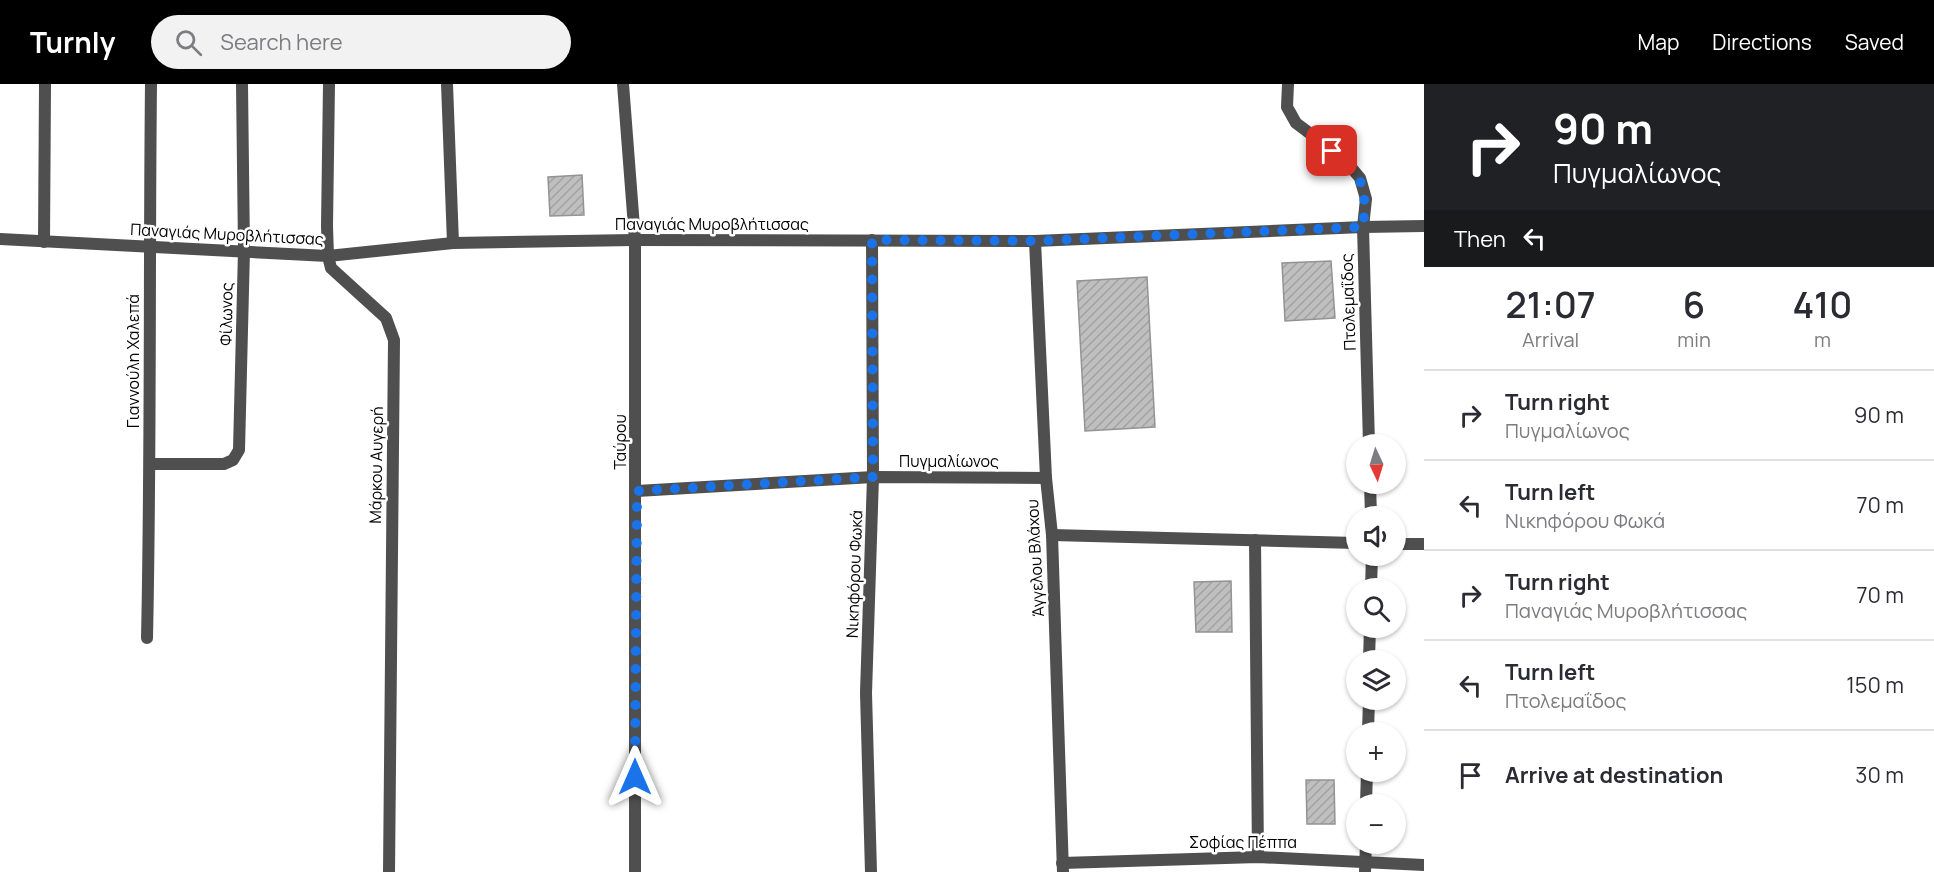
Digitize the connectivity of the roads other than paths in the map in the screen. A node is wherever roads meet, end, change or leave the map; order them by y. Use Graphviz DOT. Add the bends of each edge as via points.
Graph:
graph roads {
  1 [pos="45,84"];
  2 [pos="151,84"];
  3 [pos="242,84"];
  4 [pos="329,84"];
  5 [pos="447,84"];
  6 [pos="623,84"];
  7 [pos="1288,84"];
  8 [pos="1424,226"];
  9 [pos="1363,227"];
  10 [pos="0,238"];
  11 [pos="635,240"];
  12 [pos="872,240"];
  13 [pos="1035,241"];
  14 [pos="44,242"];
  15 [pos="453,243"];
  16 [pos="149,247"];
  17 [pos="244,250"];
  18 [pos="328,256"];
  19 [pos="1369,434"];
  20 [pos="150,464"];
  21 [pos="873,477"];
  22 [pos="1046,478"];
  23 [pos="637,491"];
  24 [pos="1052,536"];
  25 [pos="1255,540"];
  26 [pos="1346,543"];
  27 [pos="1406,544"];
  28 [pos="1424,544"];
  29 [pos="147,638"];
  30 [pos="1258,857"];
  31 [pos="1424,865"];
  32 [pos="1063,867"];
  33 [pos="1365,867"];
  34 [pos="389,872"];
  35 [pos="635,872"];
  36 [pos="871,872"];
  1 -- 14 [label="street"];
  2 -- 16 [label="street, Γιαννούλη Χαλεπά"];
  3 -- 17 [label="street, Φίλωνος"];
  4 -- 18 [label="street"];
  5 -- 15 [label="street"];
  6 -- 11 [label="street, Ταύρου"];
  7 -- 9 [label="street, Πτολεμαΐδος" via="1287,107 1296,123 1344,159 1360,178 1366,199"];
  8 -- 9 [label="street, Παναγιάς Μυροβλήτισσας"];
  9 -- 13 [label="street, Παναγιάς Μυροβλήτισσας"];
  9 -- 19 [label="street, Πτολεμαΐδος"];
  10 -- 14 [label="street, Παναγιάς Μυροβλήτισσας"];
  11 -- 12 [label="street, Παναγιάς Μυροβλήτισσας"];
  11 -- 15 [label="street, Παναγιάς Μυροβλήτισσας"];
  11 -- 23 [label="street, Ταύρου"];
  12 -- 13 [label="street, Παναγιάς Μυροβλήτισσας"];
  12 -- 21 [label="street, Νικηφόρου Φωκά"];
  13 -- 22 [label="street, Άγγελου Βλάχου"];
  14 -- 16 [label="street, Παναγιάς Μυροβλήτισσας"];
  15 -- 18 [label="street, Παναγιάς Μυροβλήτισσας"];
  16 -- 17 [label="street, Παναγιάς Μυροβλήτισσας"];
  16 -- 20 [label="street, Γιαννούλη Χαλεπά"];
  17 -- 18 [label="street, Παναγιάς Μυροβλήτισσας"];
  17 -- 20 [label="street, Φίλωνος" via="239,450 233,460 224,464"];
  18 -- 34 [label="street, Μάρκου Αυγερή" via="331,268 386,318 394,340"];
  20 -- 29 [label="street, Γιαννούλη Χαλεπά"];
  21 -- 22 [label="street, Πυγμαλίωνος"];
  21 -- 23 [label="street, Πυγμαλίωνος"];
  21 -- 36 [label="street, Νικηφόρου Φωκά" via="866,693"];
  22 -- 24 [label="street, Άγγελου Βλάχου"];
  23 -- 35 [label="street, Ταύρου"];
  24 -- 25 [label="street"];
  24 -- 32 [label="street, Άγγελου Βλάχου"];
  25 -- 26 [label="street"];
  25 -- 30 [label="street"];
  27 -- 28 [label="street"];
  30 -- 32 [label="street, Σοφίας Πέππα"];
  30 -- 33 [label="street, Σοφίας Πέππα"];
  31 -- 33 [label="street, Σοφίας Πέππα"];
}
